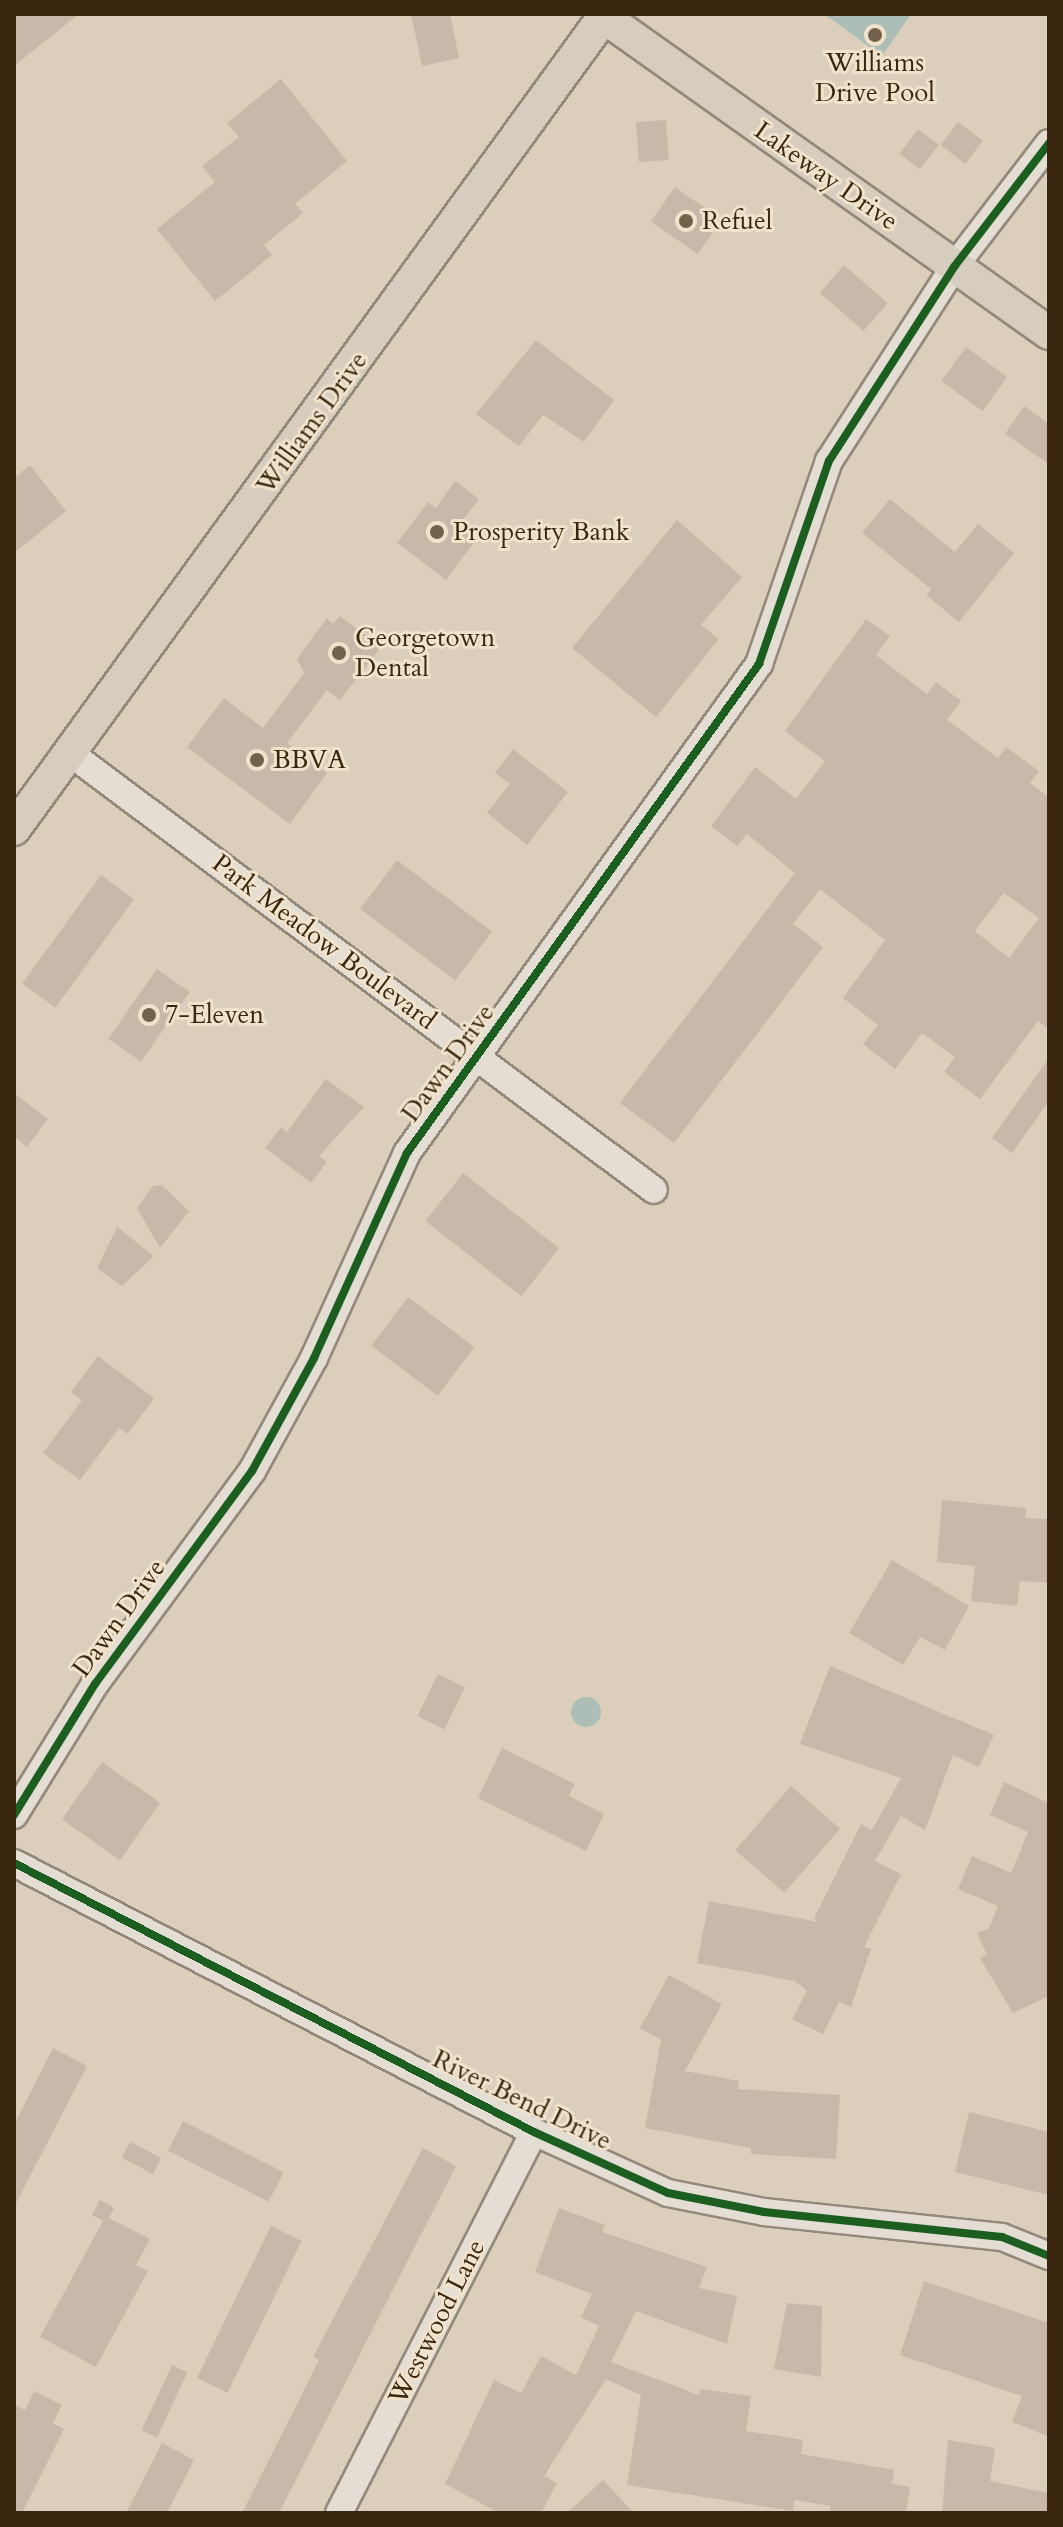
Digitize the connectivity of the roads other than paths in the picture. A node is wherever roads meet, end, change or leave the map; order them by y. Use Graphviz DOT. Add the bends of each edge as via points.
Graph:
graph roads {
  1 [pos="604,15"];
  2 [pos="1049,143"];
  3 [pos="954,267"];
  4 [pos="1049,333"];
  5 [pos="70,753"];
  6 [pos="14,829"];
  7 [pos="477,1056"];
  8 [pos="654,1190"];
  9 [pos="14,1815"];
  10 [pos="14,1863"];
  11 [pos="534,2132"];
  12 [pos="1049,2256"];
  13 [pos="339,2513"];
  1 -- 3 [label="main road, Lakeway Drive"];
  1 -- 5 [label="main road, Williams Drive"];
  2 -- 3 [label="street, Dawn Drive"];
  3 -- 4 [label="main road, Lakeway Drive"];
  3 -- 7 [label="street, Dawn Drive" via="829,461 759,664"];
  5 -- 6 [label="main road, Williams Drive"];
  5 -- 7 [label="street, Park Meadow Boulevard"];
  7 -- 8 [label="street, Park Meadow Boulevard"];
  7 -- 9 [label="street, Dawn Drive" via="407,1153 314,1358 252,1471 95,1684"];
  10 -- 11 [label="street, River Bend Drive"];
  11 -- 12 [label="street, River Bend Drive" via="668,2193 764,2212 1002,2237"];
  11 -- 13 [label="street, Westwood Lane"];
}
